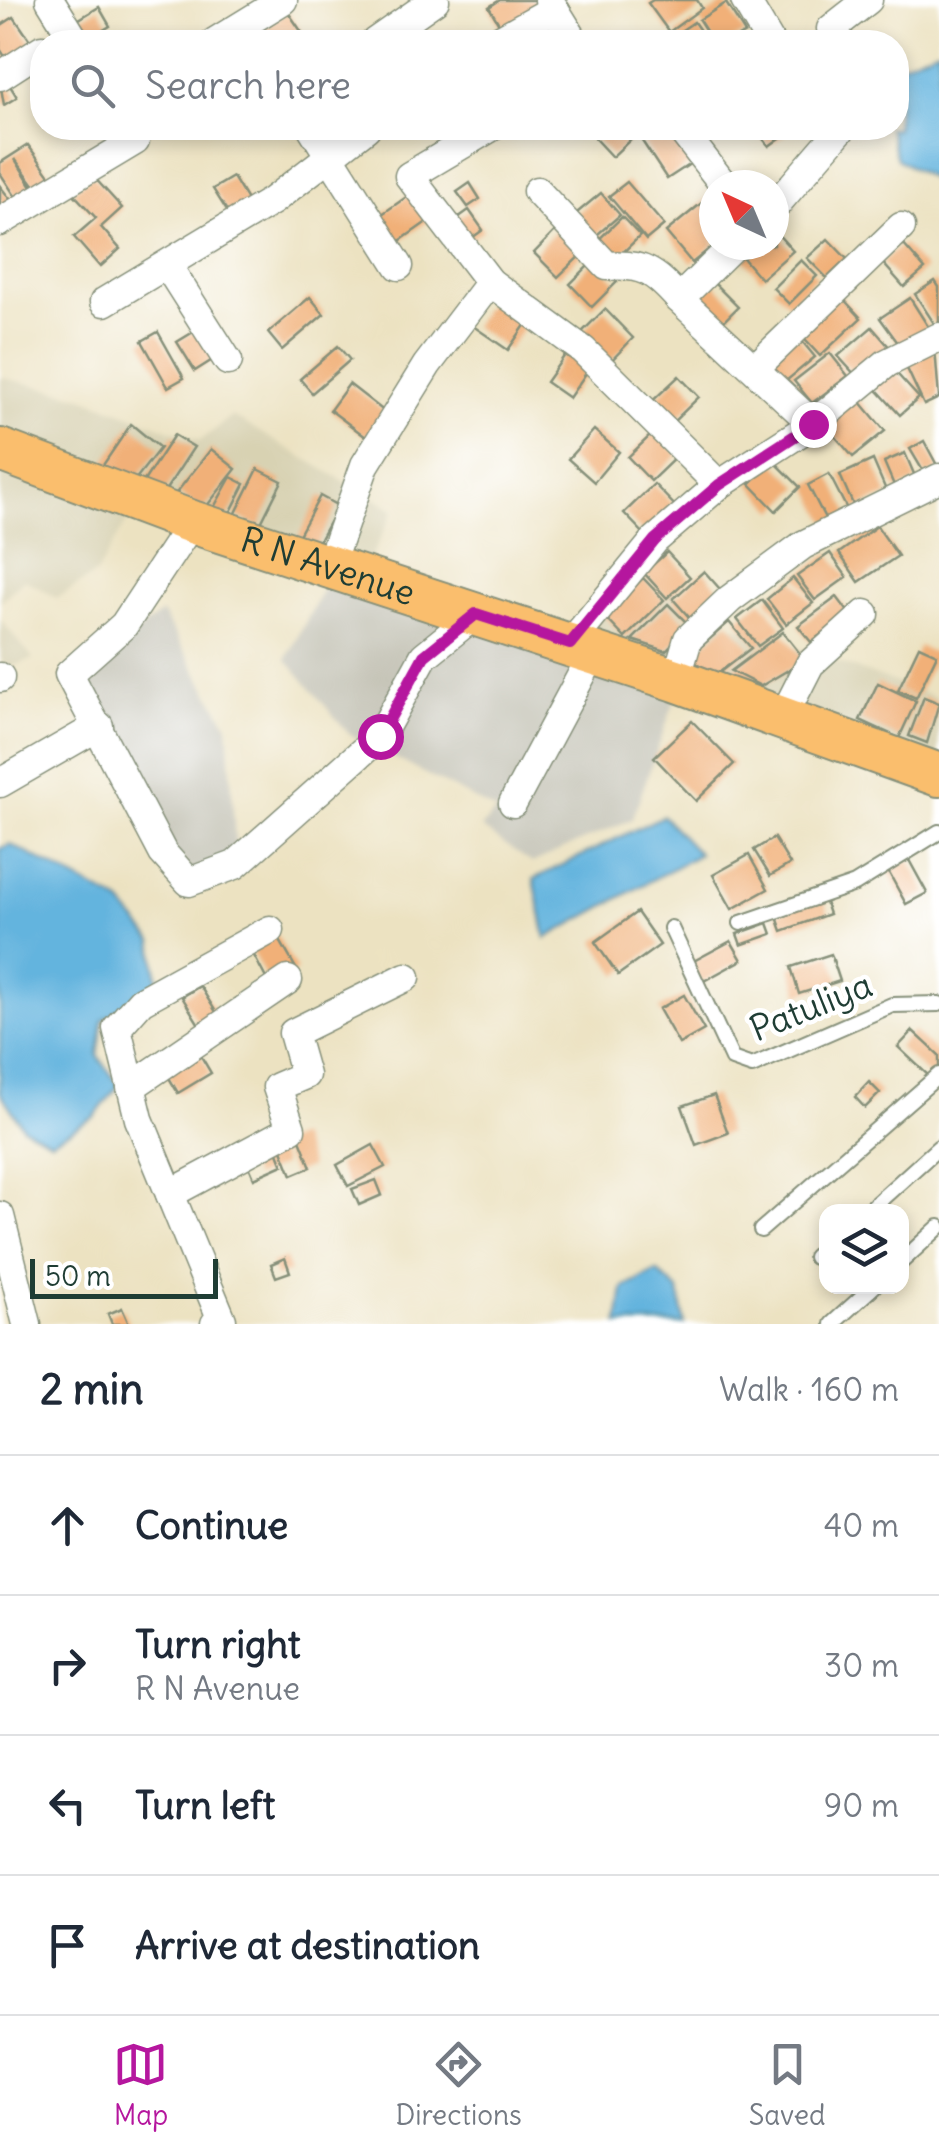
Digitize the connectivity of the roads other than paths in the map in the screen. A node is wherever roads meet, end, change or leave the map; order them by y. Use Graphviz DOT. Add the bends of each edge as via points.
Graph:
graph roads {
  1 [pos="50,0"];
  2 [pos="283,0"];
  3 [pos="435,0"];
  4 [pos="745,0"];
  5 [pos="868,0"];
  6 [pos="552,4"];
  7 [pos="62,30"];
  8 [pos="234,30"];
  9 [pos="392,30"];
  10 [pos="513,30"];
  11 [pos="568,30"];
  12 [pos="763,30"];
  13 [pos="836,30"];
  14 [pos="30,57"];
  15 [pos="0,76"];
  16 [pos="134,140"];
  17 [pos="319,140"];
  18 [pos="349,140"];
  19 [pos="470,140"];
  20 [pos="689,140"];
  21 [pos="832,140"];
  22 [pos="328,155"];
  23 [pos="712,170"];
  24 [pos="789,190"];
  25 [pos="537,191"];
  26 [pos="0,222"];
  27 [pos="901,227"];
  28 [pos="718,260"];
  29 [pos="168,265"];
  30 [pos="399,266"];
  31 [pos="490,282"];
  32 [pos="678,299"];
  33 [pos="104,302"];
  34 [pos="939,337"];
  35 [pos="228,361"];
  36 [pos="756,368"];
  37 [pos="813,424"];
  38 [pos="0,450"];
  39 [pos="939,478"];
  40 [pos="719,485"];
  41 [pos="192,522"];
  42 [pos="328,566"];
  43 [pos="476,614"];
  44 [pos="865,614"];
  45 [pos="582,648"];
  46 [pos="676,680"];
  47 [pos="782,719"];
  48 [pos="99,726"];
  49 [pos="939,775"];
  50 [pos="0,783"];
  51 [pos="513,803"];
  52 [pos="939,832"];
  53 [pos="741,923"];
  54 [pos="671,928"];
  55 [pos="270,930"];
  56 [pos="406,977"];
  57 [pos="288,980"];
  58 [pos="939,1004"];
  59 [pos="939,1075"];
  60 [pos="131,1087"];
  61 [pos="939,1147"];
  62 [pos="170,1194"];
  63 [pos="876,1204"];
  64 [pos="0,1216"];
  65 [pos="939,1227"];
  66 [pos="762,1230"];
  67 [pos="909,1255"];
  68 [pos="865,1294"];
  69 [pos="26,1324"];
  70 [pos="215,1324"];
  71 [pos="832,1324"];
  1 -- 7 [label="street"];
  2 -- 8 [label="street"];
  3 -- 9 [label="street"];
  4 -- 12 [label="street"];
  5 -- 13 [label="street"];
  6 -- 10 [label="street"];
  6 -- 11 [label="street"];
  14 -- 15 [label="street"];
  16 -- 26 [label="street"];
  17 -- 22 [label="street"];
  18 -- 22 [label="street"];
  19 -- 31 [label="street" via="408,176"];
  20 -- 23 [label="street"];
  21 -- 24 [label="street"];
  22 -- 29 [label="street" via="272,202"];
  22 -- 30 [label="street"];
  25 -- 32 [label="street" via="607,266 652,269"];
  27 -- 36 [label="street"];
  28 -- 32 [label="street"];
  29 -- 33 [label="street"];
  29 -- 35 [label="street"];
  31 -- 40 [label="street" via="583,350"];
  31 -- 42 [label="street" via="427,365 365,465"];
  32 -- 36 [label="street"];
  34 -- 37 [label="street" via="887,363"];
  36 -- 37 [label="street"];
  37 -- 40 [label="street"];
  38 -- 41 [label="main road, R N Avenue"];
  39 -- 46 [label="street" via="804,545 730,599 688,639"];
  40 -- 45 [label="street" via="655,540"];
  41 -- 42 [label="main road, R N Avenue"];
  41 -- 48 [label="street" via="124,624 69,674"];
  42 -- 43 [label="main road, R N Avenue"];
  43 -- 45 [label="main road, R N Avenue"];
  43 -- 48 [label="street" via="424,656 380,736 236,865 190,882 162,853"];
  44 -- 47 [label="street" via="810,664"];
  45 -- 46 [label="main road, R N Avenue"];
  45 -- 51 [label="street"];
  46 -- 47 [label="main road, R N Avenue"];
  47 -- 49 [label="main road, R N Avenue"];
  48 -- 50 [label="street"];
  52 -- 53 [label="lane" via="855,884"];
  54 -- 58 [label="lane, Patuliya" via="740,1065 752,1066 892,1005"];
  55 -- 60 [label="street" via="141,1001 117,1028"];
  56 -- 62 [label="street" via="293,1033 305,1075 277,1087 291,1128"];
  57 -- 60 [label="street"];
  59 -- 66 [label="lane"];
  60 -- 62 [label="street"];
  61 -- 63 [label="lane"];
  62 -- 70 [label="street" via="222,1320"];
  64 -- 69 [label="street"];
  65 -- 67 [label="lane"];
  68 -- 71 [label="lane"];
}
